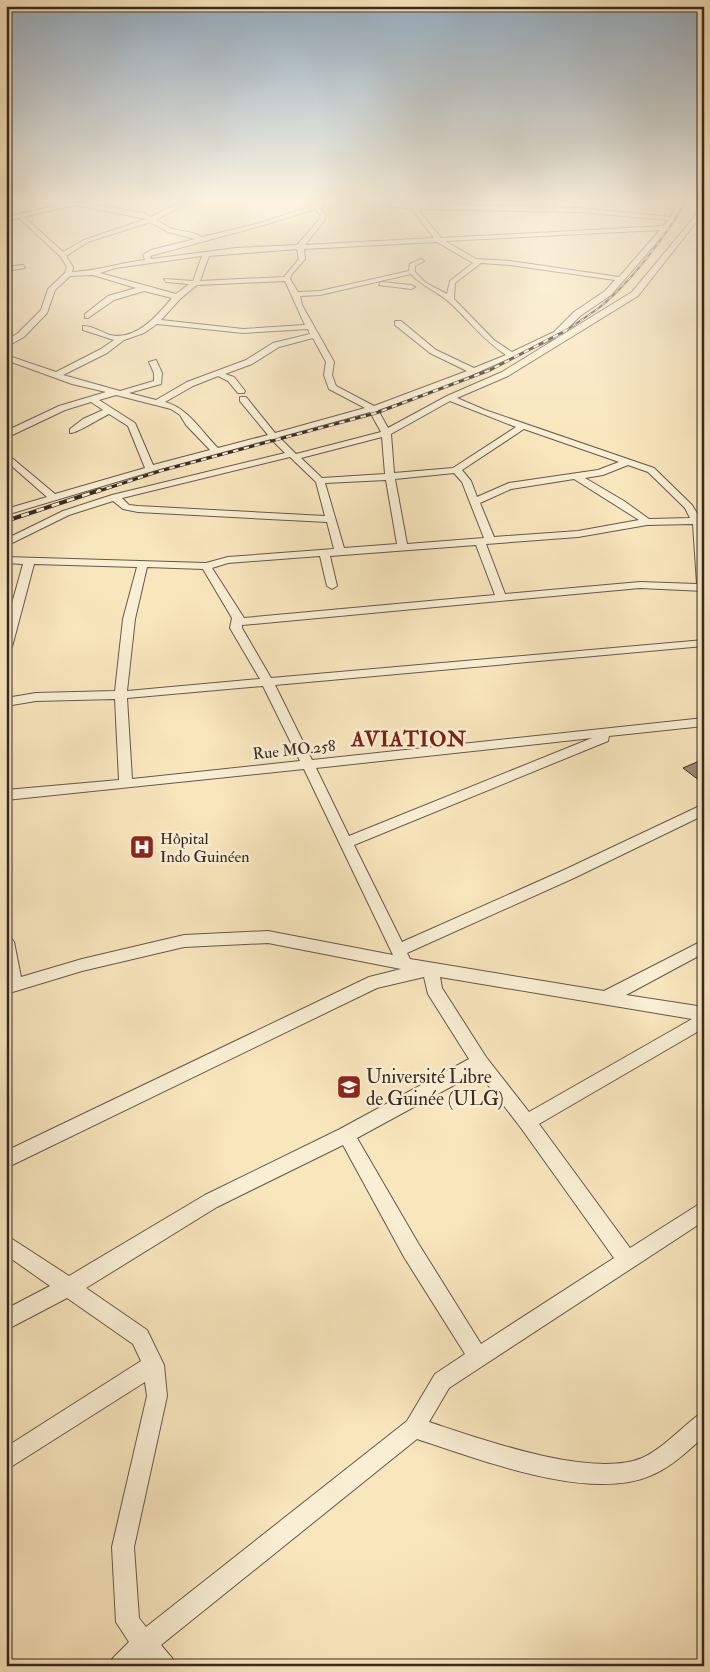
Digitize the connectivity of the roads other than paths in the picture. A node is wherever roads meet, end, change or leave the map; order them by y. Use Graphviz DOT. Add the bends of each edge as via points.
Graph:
graph roads {
  1 [pos="62,280"];
  2 [pos="112,280"];
  3 [pos="166,280"];
  4 [pos="197,280"];
  5 [pos="263,280"];
  6 [pos="288,280"];
  7 [pos="381,280"];
  8 [pos="420,280"];
  9 [pos="455,280"];
  10 [pos="619,280"];
  11 [pos="646,280"];
  12 [pos="373,282"];
  13 [pos="195,283"];
  14 [pos="411,287"];
  15 [pos="145,288"];
  16 [pos="296,294"];
  17 [pos="177,297"];
  18 [pos="450,299"];
  19 [pos="88,316"];
  20 [pos="156,322"];
  21 [pos="398,323"];
  22 [pos="311,327"];
  23 [pos="86,328"];
  24 [pos="315,335"];
  25 [pos="121,338"];
  26 [pos="6,345"];
  27 [pos="512,355"];
  28 [pos="6,357"];
  29 [pos="154,362"];
  30 [pos="473,371"];
  31 [pos="219,374"];
  32 [pos="57,376"];
  33 [pos="119,392"];
  34 [pos="450,398"];
  35 [pos="92,399"];
  36 [pos="159,402"];
  37 [pos="373,408"];
  38 [pos="110,410"];
  39 [pos="524,426"];
  40 [pos="73,431"];
  41 [pos="386,433"];
  42 [pos="6,435"];
  43 [pos="273,435"];
  44 [pos="216,451"];
  45 [pos="6,456"];
  46 [pos="292,456"];
  47 [pos="627,462"];
  48 [pos="150,470"];
  49 [pos="456,470"];
  50 [pos="390,477"];
  51 [pos="577,477"];
  52 [pos="320,481"];
  53 [pos="54,498"];
  54 [pos="115,498"];
  55 [pos="474,502"];
  56 [pos="6,512"];
  57 [pos="329,519"];
  58 [pos="700,521"];
  59 [pos="647,522"];
  60 [pos="484,540"];
  61 [pos="6,544"];
  62 [pos="403,547"];
  63 [pos="340,551"];
  64 [pos="324,552"];
  65 [pos="6,560"];
  66 [pos="29,562"];
  67 [pos="142,566"];
  68 [pos="206,566"];
  69 [pos="332,586"];
  70 [pos="703,588"];
  71 [pos="502,599"];
  72 [pos="12,611"];
  73 [pos="238,622"];
  74 [pos="704,643"];
  75 [pos="6,648"];
  76 [pos="267,681"];
  77 [pos="121,695"];
  78 [pos="6,702"];
  79 [pos="704,722"];
  80 [pos="623,731"];
  81 [pos="307,764"];
  82 [pos="126,784"];
  83 [pos="6,794"];
  84 [pos="704,809"];
  85 [pos="345,843"];
  86 [pos="6,942"];
  87 [pos="704,946"];
  88 [pos="401,957"];
  89 [pos="431,969"];
  90 [pos="10,987"];
  91 [pos="605,998"];
  92 [pos="704,1014"];
  93 [pos="704,1020"];
  94 [pos="480,1062"];
  95 [pos="528,1122"];
  96 [pos="346,1135"];
  97 [pos="6,1160"];
  98 [pos="704,1210"];
  99 [pos="6,1244"];
  100 [pos="627,1260"];
  101 [pos="69,1288"];
  102 [pos="6,1320"];
  103 [pos="477,1356"];
  104 [pos="154,1365"];
  105 [pos="704,1423"];
  106 [pos="414,1428"];
  107 [pos="6,1459"];
  108 [pos="144,1644"];
  109 [pos="121,1666"];
  110 [pos="164,1666"];
  1 -- 26 [label="street" via="52,289 44,311 21,335"];
  2 -- 15 [label="street"];
  3 -- 13 [label="street"];
  4 -- 13 [label="street"];
  5 -- 13 [label="street"];
  6 -- 16 [label="street"];
  7 -- 12 [label="street"];
  8 -- 18 [label="street"];
  9 -- 18 [label="street"];
  10 -- 27 [label="street" via="557,334"];
  11 -- 34 [label="street" via="635,294 505,374"];
  12 -- 14 [label="street"];
  12 -- 16 [label="street" via="320,293"];
  13 -- 17 [label="street"];
  15 -- 17 [label="street"];
  15 -- 19 [label="street" via="111,298"];
  16 -- 22 [label="street" via="298,305"];
  17 -- 20 [label="street"];
  18 -- 27 [label="street" via="491,342"];
  20 -- 22 [label="street" via="243,331"];
  20 -- 25 [label="street"];
  21 -- 30 [label="street" via="436,355"];
  22 -- 24 [label="street"];
  23 -- 25 [label="street"];
  24 -- 31 [label="street" via="276,345 249,362"];
  24 -- 37 [label="street" via="330,362 328,376 332,387"];
  25 -- 32 [label="street"];
  27 -- 30 [label="street"];
  28 -- 32 [label="street"];
  29 -- 33 [label="street" via="158,382"];
  30 -- 37 [label="street"];
  31 -- 36 [label="street" via="190,384"];
  31 -- 43 [label="street" via="231,379"];
  32 -- 33 [label="street"];
  33 -- 35 [label="street"];
  33 -- 36 [label="street"];
  34 -- 39 [label="street"];
  34 -- 41 [label="street"];
  35 -- 38 [label="street"];
  35 -- 42 [label="street" via="62,408"];
  36 -- 44 [label="street" via="183,412 188,423"];
  37 -- 41 [label="street"];
  37 -- 43 [label="street"];
  38 -- 40 [label="street"];
  38 -- 48 [label="street" via="132,425"];
  39 -- 47 [label="street"];
  39 -- 49 [label="street"];
  41 -- 46 [label="street"];
  41 -- 50 [label="street"];
  43 -- 44 [label="street"];
  43 -- 46 [label="street"];
  44 -- 48 [label="street"];
  45 -- 53 [label="street"];
  46 -- 52 [label="street"];
  46 -- 54 [label="street"];
  47 -- 51 [label="street" via="600,473"];
  47 -- 58 [label="street" via="651,470"];
  48 -- 53 [label="street"];
  49 -- 50 [label="street"];
  49 -- 55 [label="street" via="466,481"];
  50 -- 52 [label="street"];
  50 -- 62 [label="street"];
  51 -- 55 [label="street" via="509,486"];
  51 -- 59 [label="street"];
  52 -- 57 [label="street"];
  53 -- 56 [label="street"];
  54 -- 57 [label="street" via="126,507 138,509"];
  54 -- 61 [label="street" via="66,513"];
  55 -- 60 [label="street"];
  57 -- 63 [label="street"];
  58 -- 59 [label="street"];
  58 -- 70 [label="street"];
  59 -- 60 [label="street" via="578,534"];
  60 -- 62 [label="street"];
  60 -- 71 [label="street"];
  62 -- 63 [label="street"];
  63 -- 64 [label="street"];
  64 -- 68 [label="street" via="228,560"];
  64 -- 69 [label="street"];
  65 -- 66 [label="street"];
  66 -- 67 [label="street"];
  66 -- 72 [label="street"];
  67 -- 68 [label="street"];
  67 -- 77 [label="street" via="129,619"];
  68 -- 73 [label="street"];
  70 -- 71 [label="street" via="640,585"];
  71 -- 73 [label="street"];
  72 -- 75 [label="street"];
  73 -- 76 [label="street" via="236,628"];
  74 -- 76 [label="street"];
  76 -- 77 [label="street"];
  76 -- 81 [label="street"];
  77 -- 78 [label="street" via="36,697"];
  77 -- 82 [label="street"];
  79 -- 80 [label="street, Rue MO.258"];
  80 -- 81 [label="street, Rue MO.258"];
  80 -- 85 [label="street"];
  81 -- 82 [label="street, Rue MO.258"];
  81 -- 85 [label="street"];
  82 -- 83 [label="street, Rue MO.258"];
  84 -- 88 [label="street"];
  85 -- 88 [label="street"];
  86 -- 90 [label="street"];
  87 -- 91 [label="street"];
  88 -- 89 [label="street"];
  88 -- 90 [label="street" via="268,937 184,941 82,965"];
  89 -- 91 [label="street"];
  89 -- 94 [label="street" via="434,989"];
  89 -- 97 [label="street" via="374,982"];
  91 -- 92 [label="street"];
  93 -- 95 [label="street"];
  94 -- 95 [label="street"];
  94 -- 96 [label="street"];
  95 -- 100 [label="street"];
  96 -- 101 [label="street" via="212,1201"];
  96 -- 103 [label="street" via="411,1250"];
  98 -- 100 [label="street"];
  99 -- 101 [label="street"];
  100 -- 103 [label="street"];
  101 -- 102 [label="street"];
  101 -- 104 [label="street" via="140,1337"];
  103 -- 106 [label="street" via="442,1381"];
  104 -- 107 [label="street"];
  104 -- 108 [label="street" via="157,1396 123,1547 128,1622"];
  105 -- 106 [label="street" via="646,1468 615,1476 547,1468"];
  106 -- 108 [label="street"];
  108 -- 109 [label="street"];
  108 -- 110 [label="street"];
}
